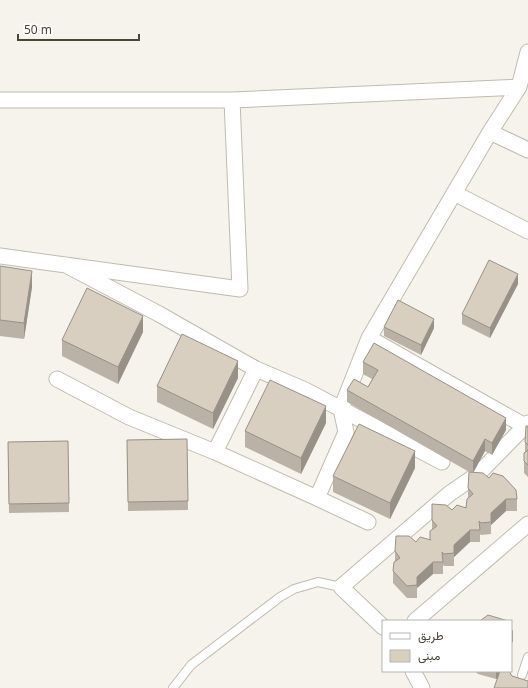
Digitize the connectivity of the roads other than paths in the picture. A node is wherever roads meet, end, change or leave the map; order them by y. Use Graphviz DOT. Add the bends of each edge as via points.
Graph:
graph roads {
  1 [pos="528,52"];
  2 [pos="519,87"];
  3 [pos="0,100"];
  4 [pos="232,100"];
  5 [pos="490,132"];
  6 [pos="528,150"];
  7 [pos="454,193"];
  8 [pos="528,231"];
  9 [pos="0,256"];
  10 [pos="66,265"];
  11 [pos="369,338"];
  12 [pos="256,369"];
  13 [pos="57,379"];
  14 [pos="341,409"];
  15 [pos="527,425"];
  16 [pos="215,452"];
  17 [pos="442,462"];
  18 [pos="317,498"];
  19 [pos="368,522"];
  20 [pos="528,524"];
  21 [pos="341,587"];
  22 [pos="417,620"];
  23 [pos="382,626"];
  24 [pos="528,657"];
  25 [pos="414,672"];
  26 [pos="522,675"];
  27 [pos="173,688"];
  28 [pos="422,688"];
  1 -- 2 [label="street"];
  2 -- 4 [label="street"];
  2 -- 5 [label="street"];
  3 -- 4 [label="street"];
  4 -- 10 [label="street" via="240,289"];
  5 -- 6 [label="street"];
  5 -- 7 [label="street"];
  7 -- 8 [label="street"];
  7 -- 11 [label="street"];
  9 -- 10 [label="street"];
  10 -- 12 [label="street"];
  11 -- 14 [label="street"];
  11 -- 15 [label="street"];
  12 -- 14 [label="street"];
  12 -- 16 [label="street"];
  13 -- 16 [label="street" via="129,417"];
  14 -- 17 [label="street"];
  14 -- 18 [label="street" via="346,432"];
  15 -- 21 [label="street" via="478,474 449,494"];
  16 -- 18 [label="street"];
  18 -- 19 [label="street"];
  20 -- 22 [label="street"];
  21 -- 23 [label="street"];
  21 -- 27 [label="lane" via="318,582 294,589 280,597 191,665"];
  24 -- 26 [label="lane"];
  25 -- 28 [label="street"];
}
